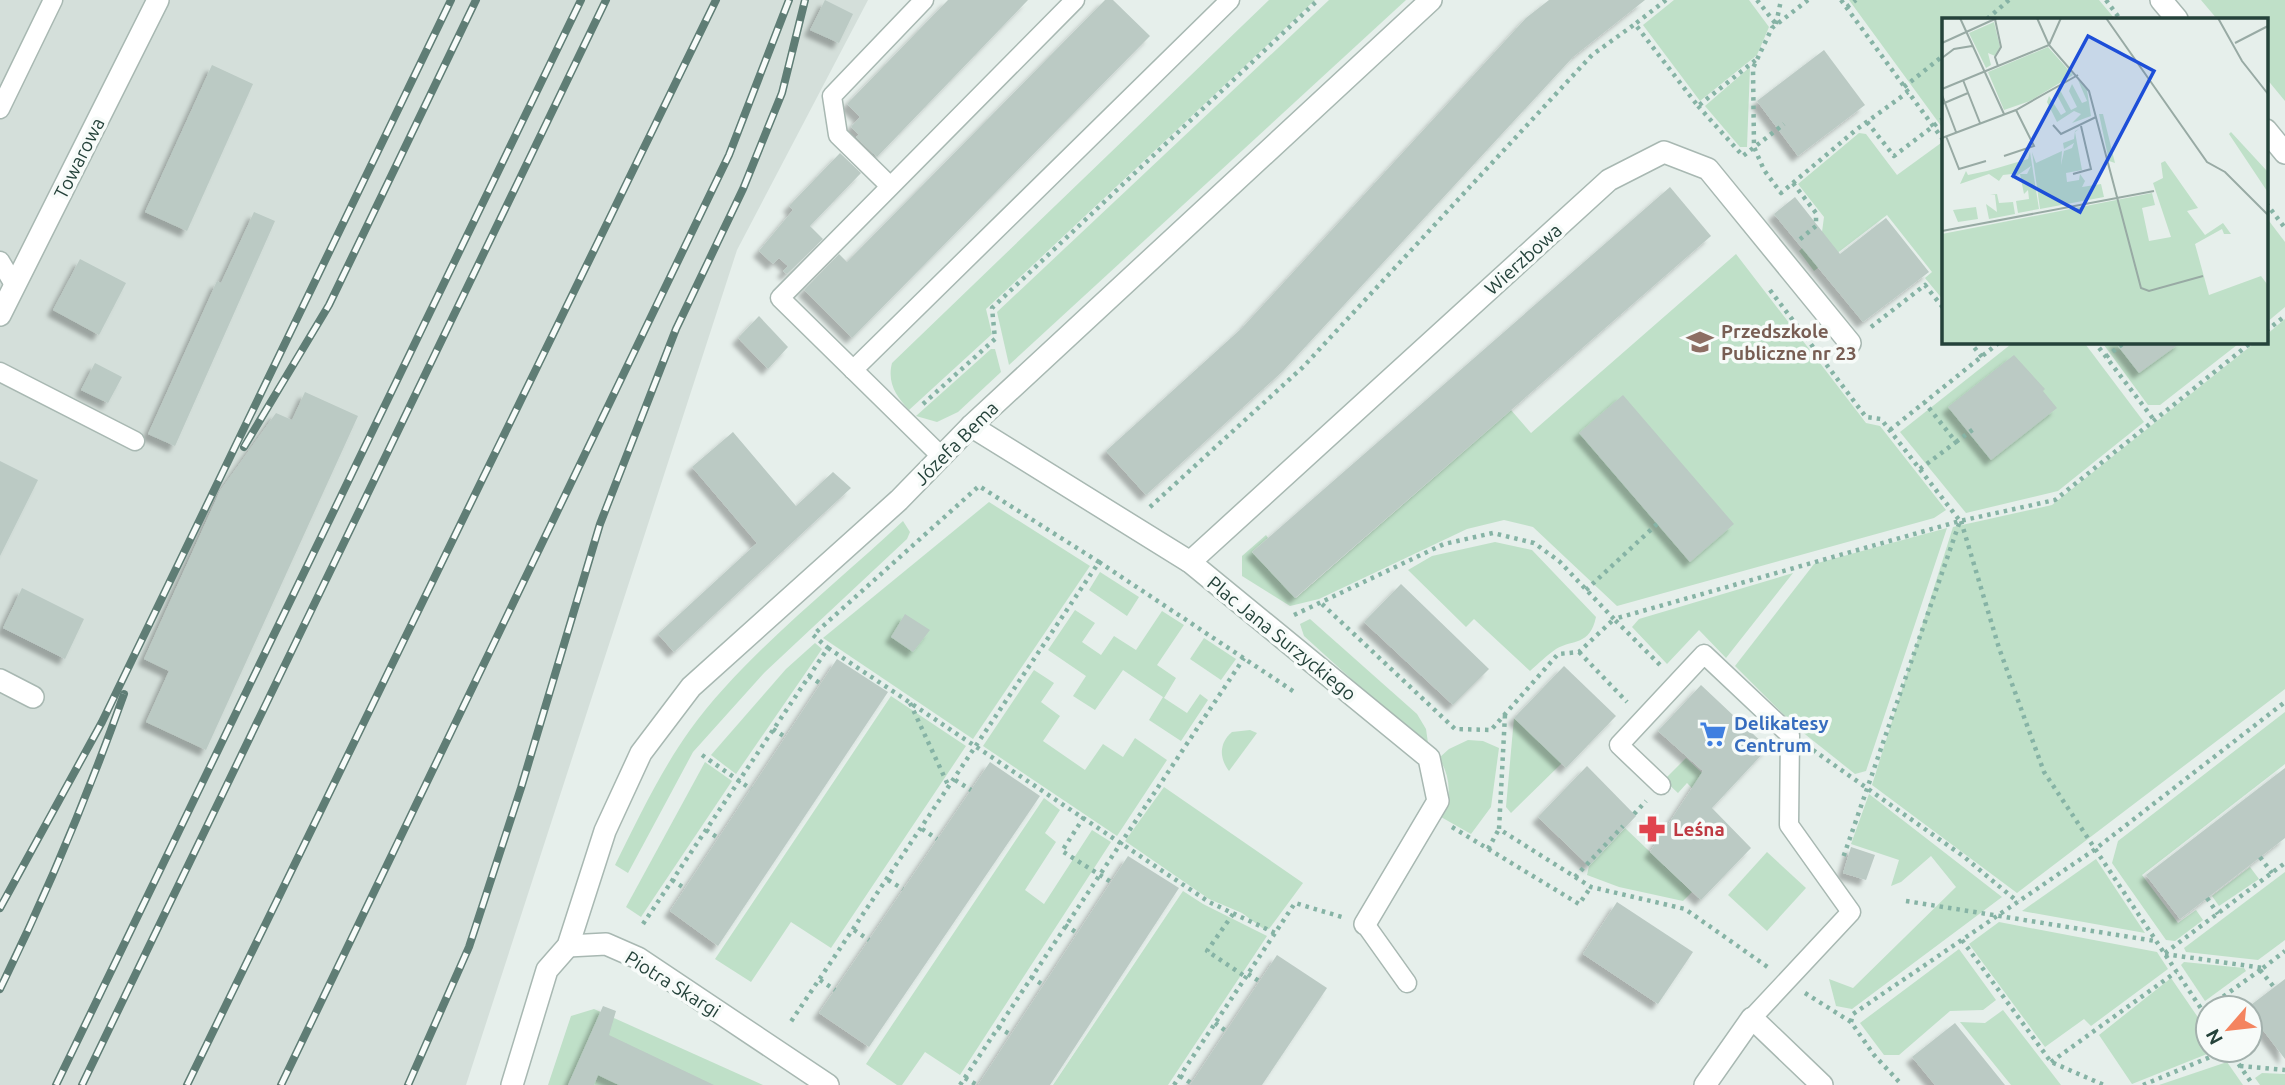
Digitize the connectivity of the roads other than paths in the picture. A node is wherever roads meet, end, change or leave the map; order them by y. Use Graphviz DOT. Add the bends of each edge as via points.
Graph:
graph roads {
  1 [pos="53,0"];
  2 [pos="158,0"];
  3 [pos="924,0"];
  4 [pos="1075,0"];
  5 [pos="1230,0"];
  6 [pos="1431,0"];
  7 [pos="2161,0"];
  8 [pos="2176,18"];
  9 [pos="0,109"];
  10 [pos="2268,132"];
  11 [pos="2285,153"];
  12 [pos="889,185"];
  13 [pos="0,261"];
  14 [pos="15,286"];
  15 [pos="0,315"];
  16 [pos="1856,338"];
  17 [pos="853,370"];
  18 [pos="0,372"];
  19 [pos="971,426"];
  20 [pos="135,441"];
  21 [pos="941,457"];
  22 [pos="1190,562"];
  23 [pos="0,680"];
  24 [pos="33,697"];
  25 [pos="1661,785"];
  26 [pos="1364,924"];
  27 [pos="568,946"];
  28 [pos="1407,984"];
  29 [pos="1752,1018"];
  30 [pos="512,1085"];
  31 [pos="828,1085"];
  32 [pos="1705,1085"];
  33 [pos="1822,1085"];
  1 -- 9 [label="lane"];
  2 -- 14 [label="street, Towarowa"];
  3 -- 12 [label="lane" via="832,96 838,135"];
  4 -- 12 [label="lane"];
  5 -- 17 [label="lane"];
  6 -- 19 [label="street, Józefa Bema"];
  7 -- 8 [label="street"];
  10 -- 11 [label="street"];
  12 -- 17 [label="lane" via="780,298"];
  13 -- 14 [label="lane"];
  14 -- 15 [label="street, Towarowa"];
  16 -- 22 [label="street, Wierzbowa" via="1708,169 1664,152 1609,180"];
  17 -- 21 [label="lane"];
  18 -- 20 [label="lane"];
  19 -- 21 [label="street, Józefa Bema"];
  19 -- 22 [label="street, Plac Jana Surzyckiego"];
  21 -- 27 [label="street, Józefa Bema" via="691,687 641,753 605,831"];
  22 -- 26 [label="street, Plac Jana Surzyckiego" via="1429,758 1438,801"];
  23 -- 24 [label="street"];
  25 -- 29 [label="lane" via="1619,745 1703,654 1790,735 1788,825 1851,912"];
  26 -- 28 [label="lane"];
  27 -- 30 [label="street" via="547,970"];
  27 -- 31 [label="street, Piotra Skargi" via="606,944 638,958"];
  29 -- 32 [label="street"];
  29 -- 33 [label="street"];
}
